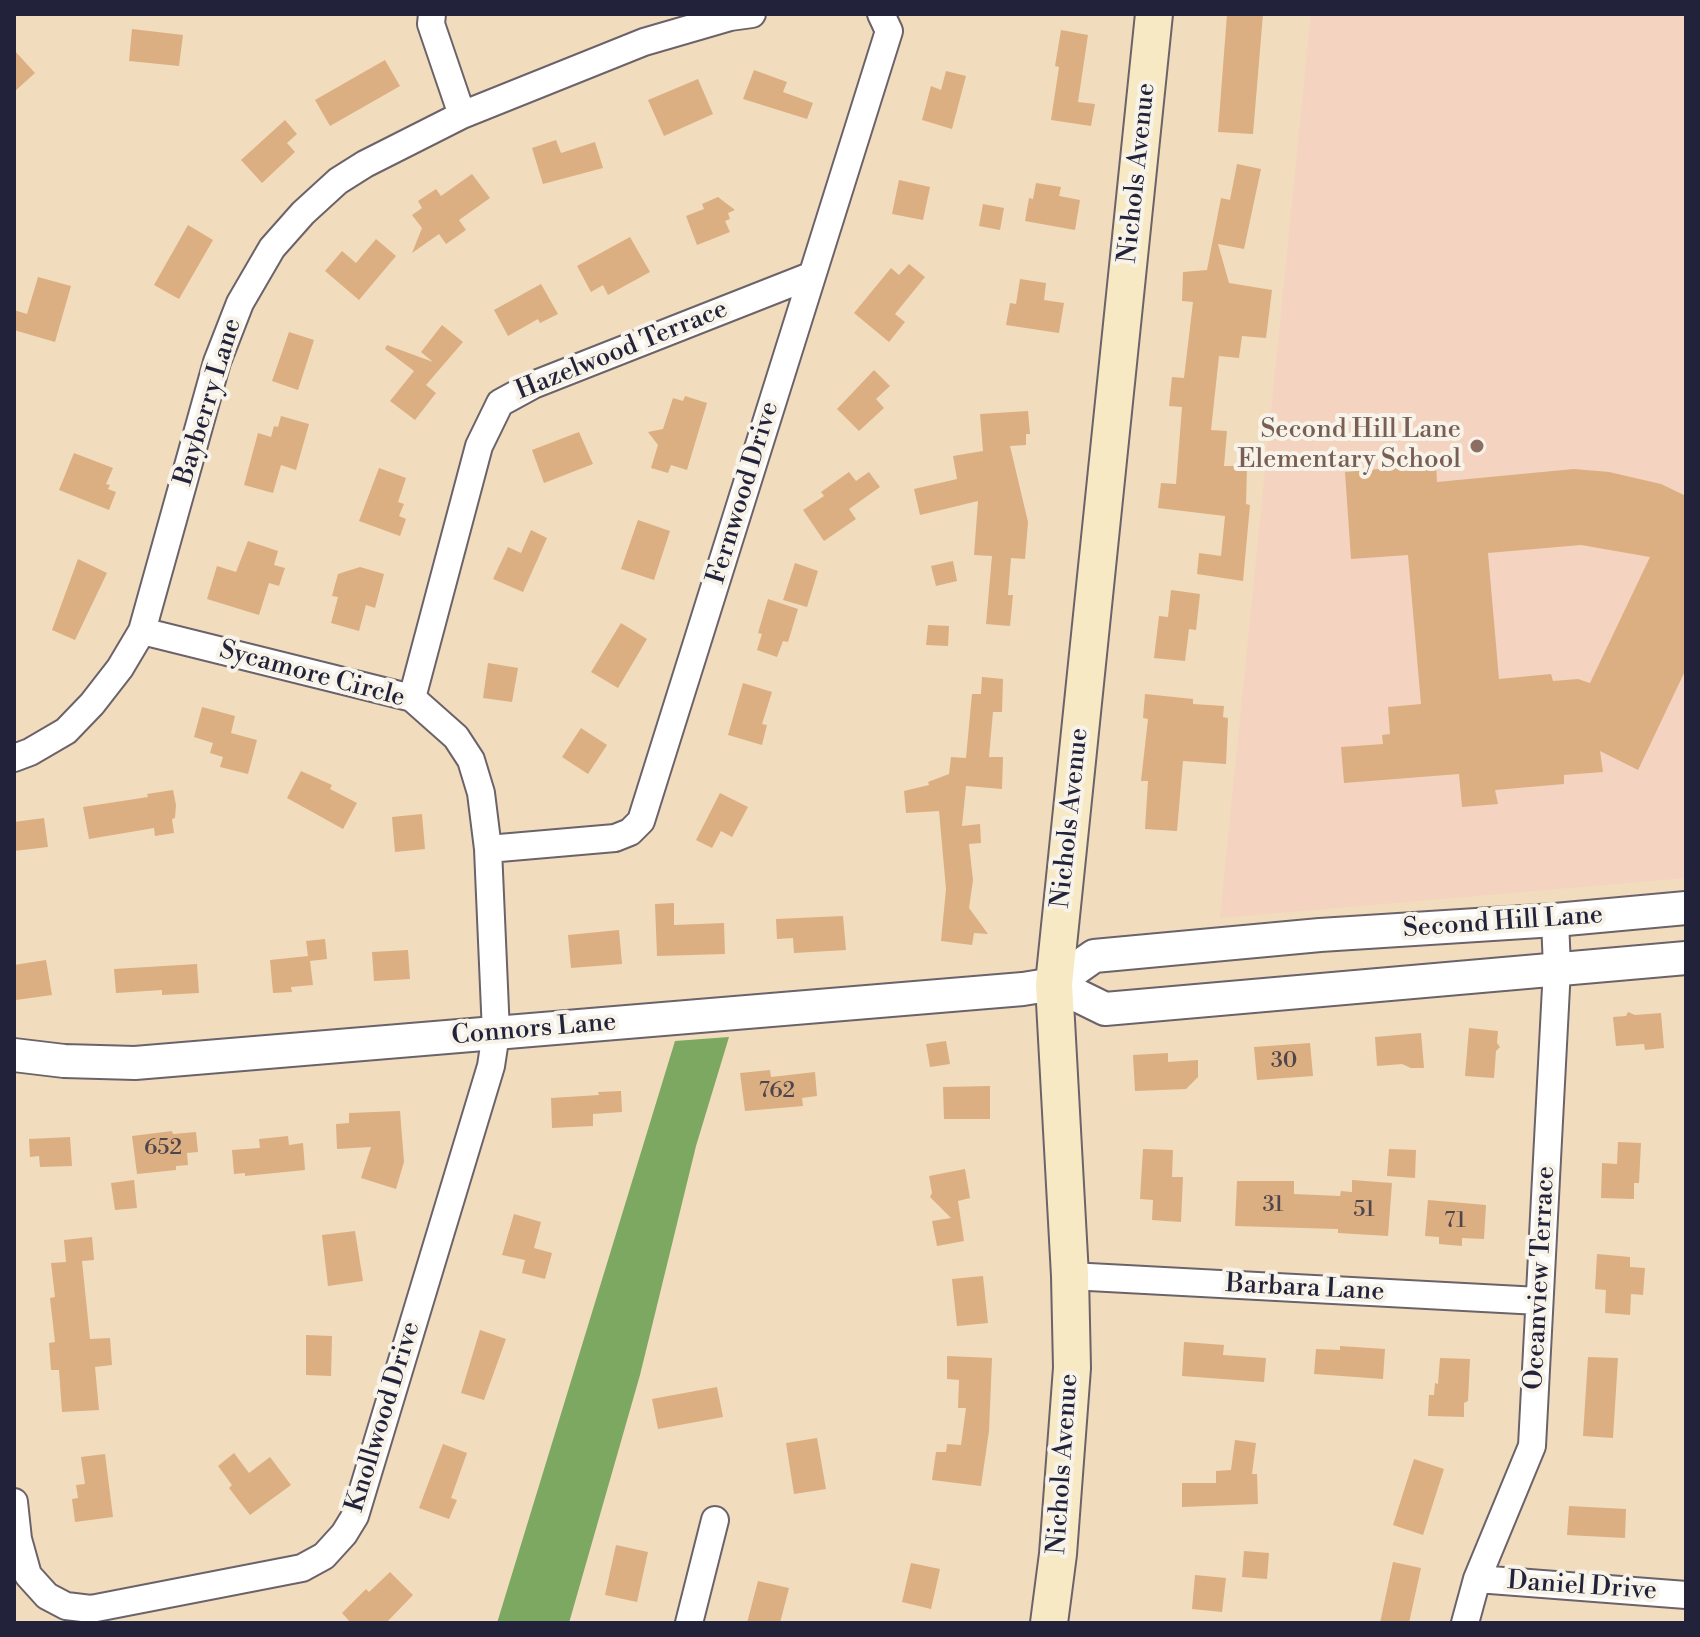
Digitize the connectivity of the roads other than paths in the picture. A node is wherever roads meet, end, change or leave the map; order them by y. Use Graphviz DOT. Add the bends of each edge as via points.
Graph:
graph roads {
  1 [pos="432,14"];
  2 [pos="752,14"];
  3 [pos="881,14"];
  4 [pos="1154,14"];
  5 [pos="462,115"];
  6 [pos="810,276"];
  7 [pos="142,631"];
  8 [pos="412,698"];
  9 [pos="14,758"];
  10 [pos="488,849"];
  11 [pos="1686,908"];
  12 [pos="1555,920"];
  13 [pos="1320,935"];
  14 [pos="1686,958"];
  15 [pos="1557,968"];
  16 [pos="1054,984"];
  17 [pos="1323,989"];
  18 [pos="496,1033"];
  19 [pos="14,1055"];
  20 [pos="1070,1276"];
  21 [pos="1539,1301"];
  22 [pos="14,1502"];
  23 [pos="715,1520"];
  24 [pos="1477,1579"];
  25 [pos="1686,1595"];
  26 [pos="689,1623"];
  27 [pos="1049,1623"];
  28 [pos="1465,1623"];
  1 -- 5 [label="street"];
  2 -- 5 [label="street, Bayberry Lane" via="644,42"];
  3 -- 6 [label="street, Fernwood Drive" via="889,31"];
  4 -- 16 [label="main road, Nichols Avenue"];
  5 -- 7 [label="street, Bayberry Lane" via="338,181 291,225 258,270 217,362"];
  6 -- 8 [label="street, Hazelwood Terrace" via="533,385 500,403 479,446"];
  6 -- 10 [label="street, Fernwood Drive" via="641,821 615,838"];
  7 -- 8 [label="street, Sycamore Circle"];
  7 -- 9 [label="street, Bayberry Lane" via="120,668 66,731"];
  8 -- 10 [label="street, Sycamore Circle" via="456,737 471,760"];
  10 -- 18 [label="street, Sycamore Circle"];
  11 -- 12 [label="street, Second Hill Lane"];
  12 -- 13 [label="street, Second Hill Lane"];
  12 -- 15 [label="street, Oceanview Terrace"];
  13 -- 16 [label="street, Second Hill Lane" via="1094,956"];
  13 -- 17 [label="street"];
  14 -- 15 [label="street, Second Hill Lane"];
  15 -- 17 [label="street, Second Hill Lane"];
  15 -- 21 [label="street, Oceanview Terrace"];
  16 -- 17 [label="street, Second Hill Lane" via="1105,1009"];
  16 -- 18 [label="street, Connors Lane"];
  16 -- 20 [label="main road, Nichols Avenue"];
  18 -- 19 [label="street, Connors Lane" via="135,1063"];
  18 -- 22 [label="street, Knollwood Drive" via="491,1066 355,1516 324,1556 302,1568 91,1609 66,1606 47,1596 28,1575"];
  20 -- 21 [label="street, Barbara Lane"];
  20 -- 27 [label="main road, Nichols Avenue" via="1069,1426"];
  21 -- 24 [label="street, Oceanview Terrace" via="1532,1446"];
  23 -- 26 [label="street"];
  24 -- 25 [label="street, Daniel Drive"];
  24 -- 28 [label="street, Oceanview Terrace"];
}
